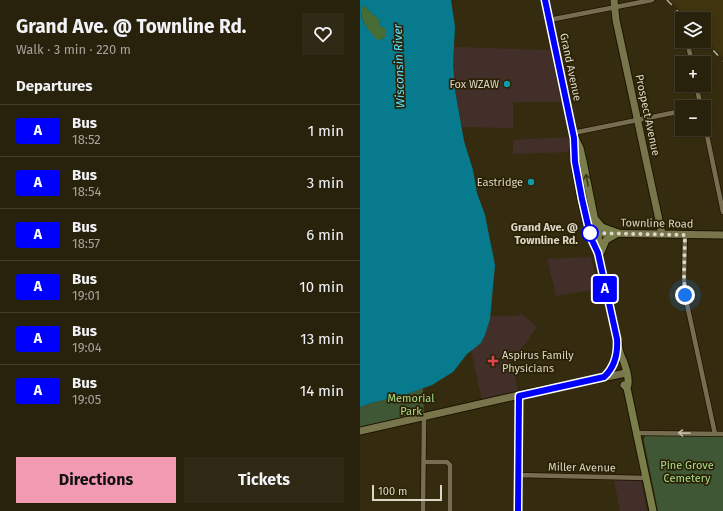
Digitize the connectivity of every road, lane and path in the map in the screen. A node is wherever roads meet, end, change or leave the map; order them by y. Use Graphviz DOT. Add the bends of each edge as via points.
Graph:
graph roads {
  1 [pos="545,0"];
  2 [pos="652,0"];
  3 [pos="615,4"];
  4 [pos="549,20"];
  5 [pos="675,112"];
  6 [pos="638,120"];
  7 [pos="574,136"];
  8 [pos="707,136"];
  9 [pos="723,212"];
  10 [pos="594,218"];
  11 [pos="594,233"];
  12 [pos="618,233"];
  13 [pos="662,234"];
  14 [pos="685,235"];
  15 [pos="723,235"];
  16 [pos="598,255"];
  17 [pos="617,340"];
  18 [pos="624,373"];
  19 [pos="604,377"];
  20 [pos="519,396"];
  21 [pos="424,417"];
  22 [pos="360,431"];
  23 [pos="637,433"];
  24 [pos="714,434"];
  25 [pos="723,434"];
  26 [pos="424,462"];
  27 [pos="518,475"];
  28 [pos="646,478"];
  29 [pos="423,511"];
  30 [pos="450,511"];
  31 [pos="518,511"];
  32 [pos="653,511"];
  1 -- 4 [label="main road, Grand Avenue"];
  2 -- 3 [label="street"];
  3 -- 4 [label="street"];
  3 -- 6 [label="street, Prospect Avenue"];
  4 -- 7 [label="main road, Grand Avenue"];
  5 -- 6 [label="street"];
  6 -- 7 [label="street"];
  6 -- 13 [label="street, Prospect Avenue"];
  10 -- 7 [label="main road, Grand Avenue, one-way" via="581,150"];
  7 -- 11 [label="main road, Grand Avenue" via="577,172"];
  8 -- 9 [label="street"];
  10 -- 11 [label="main road, Grand Avenue"];
  10 -- 12 [label="main road" via="602,227"];
  11 -- 12 [label="street, Townline Road"];
  11 -- 16 [label="main road, Grand Avenue"];
  12 -- 13 [label="street, Townline Road"];
  12 -- 16 [label="main road" via="606,240"];
  13 -- 14 [label="street, Townline Road"];
  14 -- 15 [label="street, Townline Road"];
  14 -- 24 [label="street" via="685,295"];
  16 -- 17 [label="main road, Grand Avenue"];
  17 -- 18 [label="main road, Grand Avenue" via="619,360"];
  17 -- 19 [label="street" via="614,365"];
  18 -- 19 [label="street"];
  18 -- 23 [label="main road, Grand Avenue" via="624,384"];
  19 -- 20 [label="street"];
  20 -- 21 [label="street"];
  20 -- 27 [label="street"];
  21 -- 22 [label="street"];
  21 -- 26 [label="street"];
  24 -- 23 [label="street, one-way"];
  23 -- 28 [label="main road, Grand Avenue"];
  24 -- 25 [label="street"];
  26 -- 29 [label="street"];
  26 -- 30 [label="street" via="447,462 450,465"];
  27 -- 28 [label="street, Miller Avenue"];
  27 -- 31 [label="street"];
  28 -- 32 [label="main road, Grand Avenue"];
}
